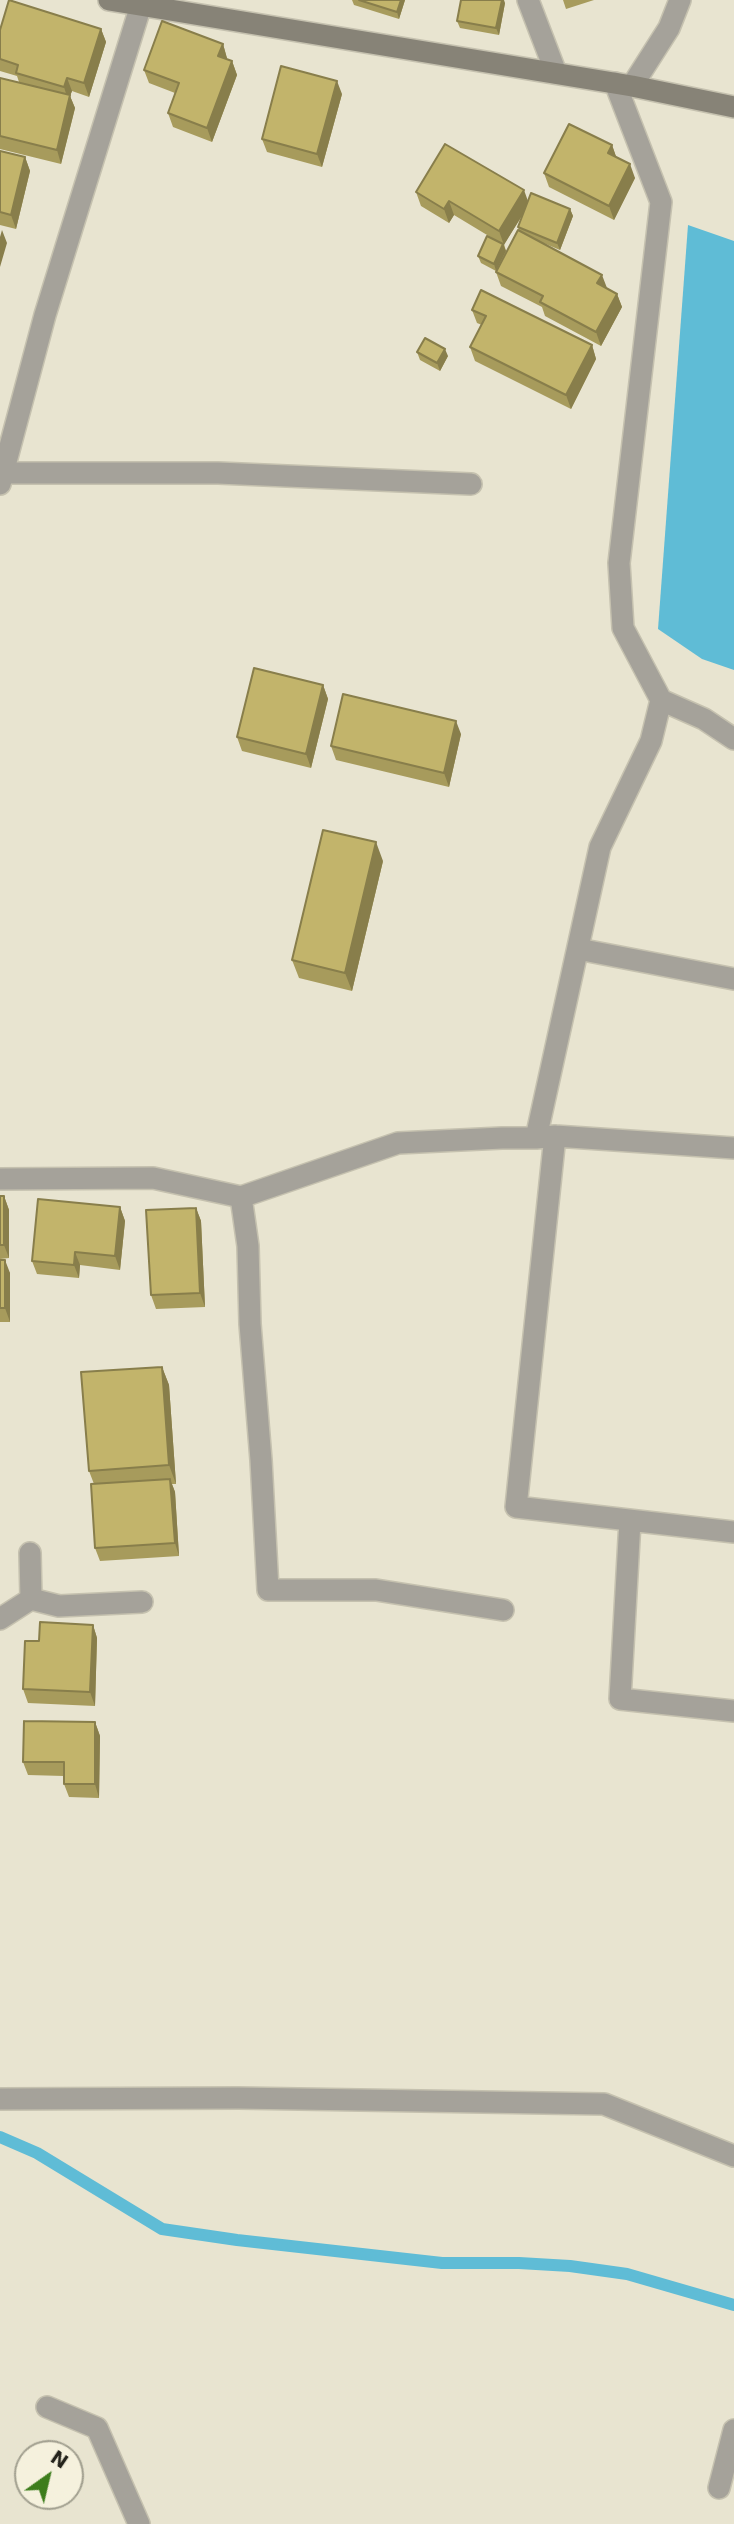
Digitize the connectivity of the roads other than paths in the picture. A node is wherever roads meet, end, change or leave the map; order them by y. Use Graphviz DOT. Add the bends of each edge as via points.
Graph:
graph roads {
  1 [pos="109,0"];
  2 [pos="528,0"];
  3 [pos="680,0"];
  4 [pos="141,5"];
  5 [pos="556,73"];
  6 [pos="623,84"];
  7 [pos="734,107"];
  8 [pos="1,478"];
  9 [pos="471,484"];
  10 [pos="661,700"];
  11 [pos="734,739"];
  12 [pos="578,949"];
  13 [pos="734,979"];
  14 [pos="545,1137"];
  15 [pos="734,1149"];
  16 [pos="0,1179"];
  17 [pos="241,1197"];
  18 [pos="631,1521"];
  19 [pos="734,1532"];
  20 [pos="30,1553"];
  21 [pos="31,1599"];
  22 [pos="142,1602"];
  23 [pos="503,1610"];
  24 [pos="0,1619"];
  25 [pos="734,1711"];
  26 [pos="0,2099"];
  27 [pos="734,2156"];
  28 [pos="47,2407"];
  29 [pos="734,2430"];
  30 [pos="730,2462"];
  31 [pos="719,2488"];
  32 [pos="139,2524"];
  1 -- 4 [label="street"];
  2 -- 5 [label="street"];
  3 -- 6 [label="street" via="669,28"];
  4 -- 5 [label="street"];
  4 -- 8 [label="street" via="45,315"];
  5 -- 6 [label="street"];
  6 -- 7 [label="street"];
  6 -- 10 [label="street" via="661,202 619,563 623,628"];
  8 -- 9 [label="street" via="218,473"];
  10 -- 11 [label="street" via="704,719"];
  10 -- 12 [label="street" via="651,741 600,847"];
  12 -- 13 [label="street"];
  12 -- 14 [label="street"];
  14 -- 15 [label="street"];
  14 -- 17 [label="street" via="398,1143"];
  14 -- 18 [label="street" via="516,1507"];
  16 -- 17 [label="street" via="153,1178"];
  17 -- 23 [label="street" via="248,1246 268,1590 376,1590"];
  18 -- 19 [label="street"];
  18 -- 25 [label="street" via="620,1699"];
  20 -- 21 [label="street"];
  21 -- 22 [label="street" via="59,1606"];
  21 -- 24 [label="street"];
  26 -- 27 [label="street" via="604,2104"];
  28 -- 32 [label="street" via="97,2428"];
  29 -- 30 [label="street"];
  30 -- 31 [label="street"];
}
